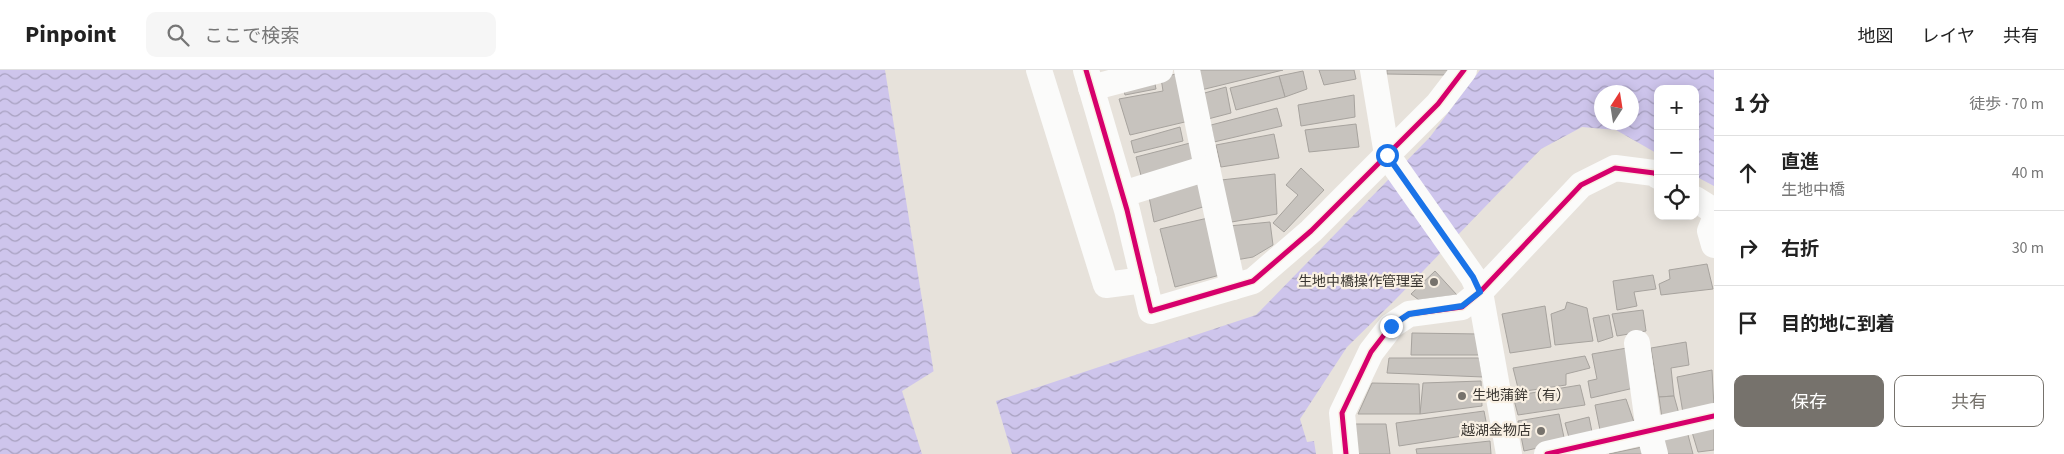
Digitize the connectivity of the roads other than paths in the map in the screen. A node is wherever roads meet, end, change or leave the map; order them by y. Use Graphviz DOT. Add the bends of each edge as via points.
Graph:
graph roads {
  1 [pos="1039,70"];
  2 [pos="1160,70"];
  3 [pos="1186,70"];
  4 [pos="1373,70"];
  5 [pos="1464,70"];
  6 [pos="1089,79"];
  7 [pos="1391,161"];
  8 [pos="1207,168"];
  9 [pos="1654,175"];
  10 [pos="1123,194"];
  11 [pos="1699,202"];
  12 [pos="1714,211"];
  13 [pos="1714,221"];
  14 [pos="1714,246"];
  15 [pos="1144,280"];
  16 [pos="1476,284"];
  17 [pos="1233,287"];
  18 [pos="1637,343"];
  19 [pos="1714,416"];
  20 [pos="1652,442"];
  21 [pos="1346,454"];
  22 [pos="1509,454"];
  23 [pos="1546,454"];
  1 -- 15 [label="street" via="1106,284"];
  2 -- 6 [label="street"];
  3 -- 8 [label="street"];
  4 -- 7 [label="street"];
  5 -- 7 [label="street"];
  6 -- 10 [label="street"];
  7 -- 16 [label="street"];
  7 -- 17 [label="street" via="1253,281"];
  8 -- 10 [label="street"];
  8 -- 17 [label="street"];
  9 -- 16 [label="street" via="1615,168 1581,185"];
  10 -- 15 [label="street"];
  11 -- 12 [label="street"];
  13 -- 14 [label="street" via="1710,231"];
  15 -- 17 [label="street" via="1151,311"];
  16 -- 21 [label="street" via="1462,306 1409,314 1391,326 1370,352 1342,413"];
  16 -- 22 [label="street"];
  18 -- 20 [label="street"];
  19 -- 20 [label="street"];
  20 -- 23 [label="street"];
}
